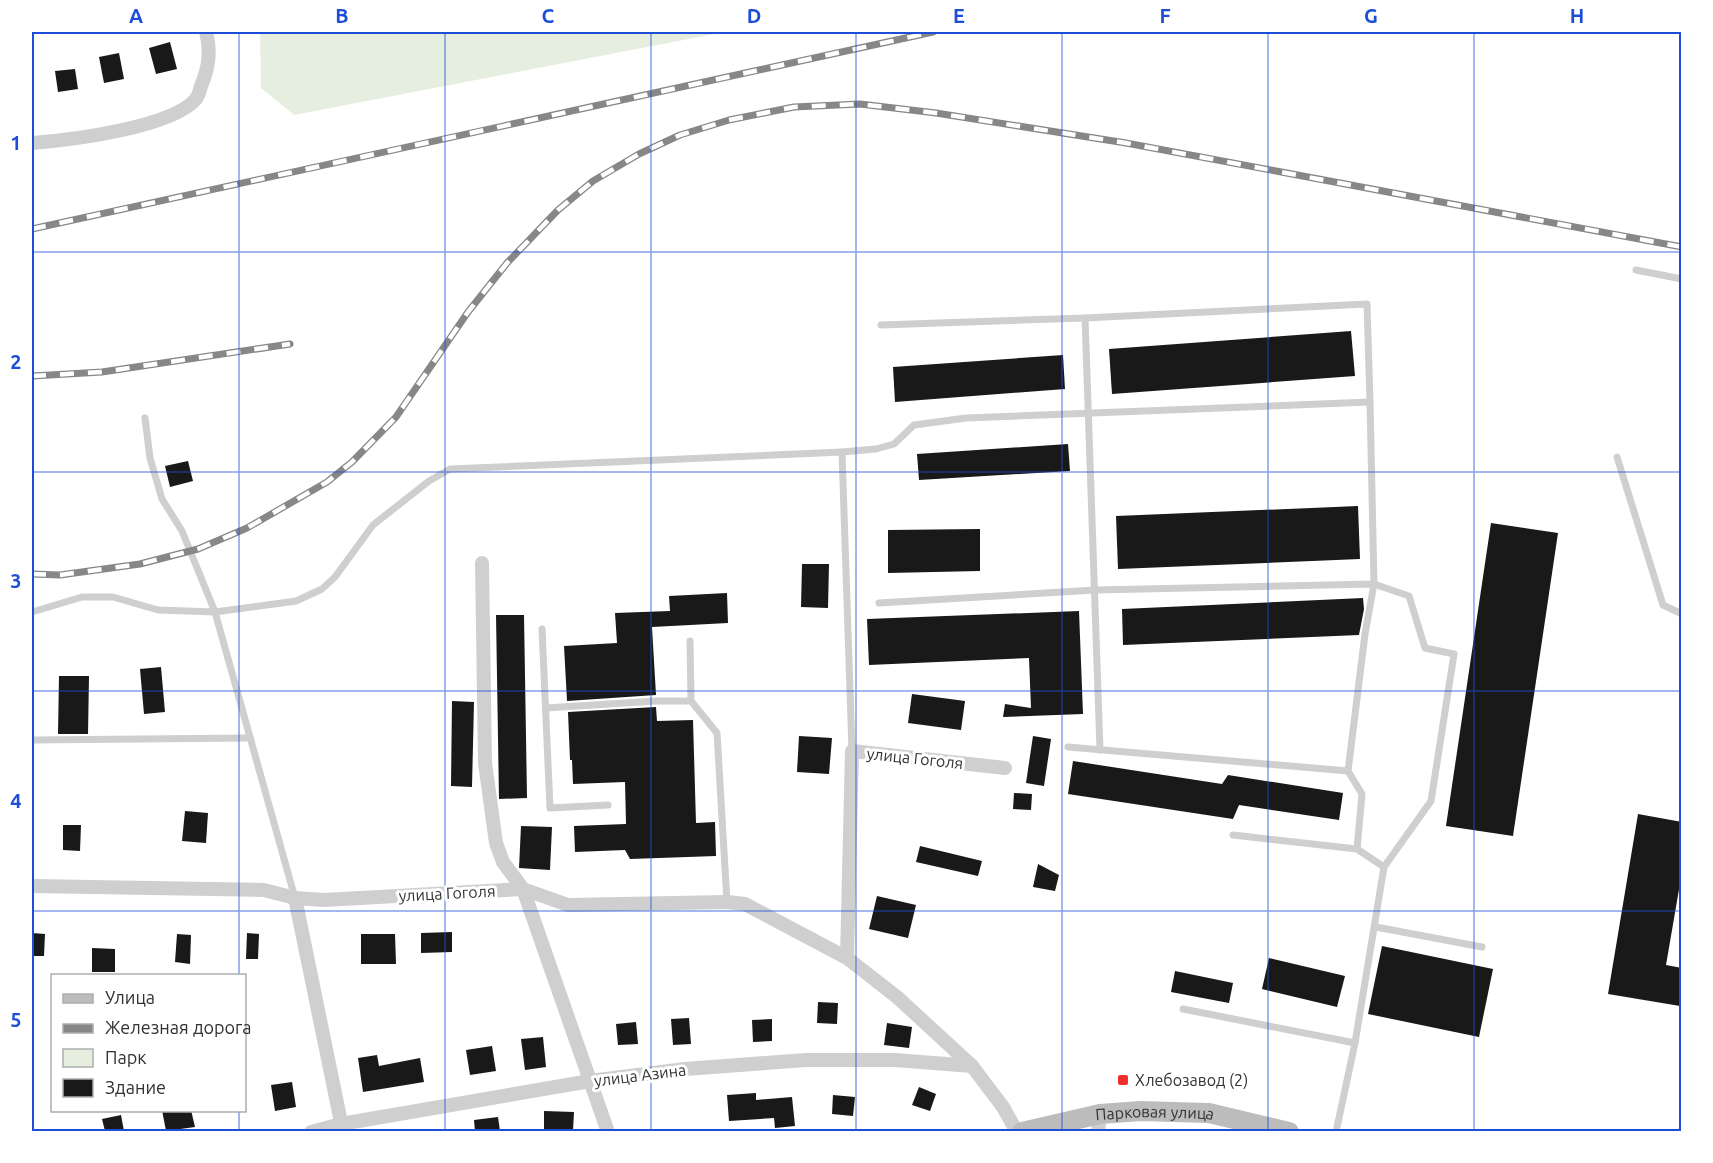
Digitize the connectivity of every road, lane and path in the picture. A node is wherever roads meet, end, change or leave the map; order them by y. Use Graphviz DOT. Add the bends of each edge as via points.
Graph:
graph roads {
  1 [pos="206,32"];
  2 [pos="32,143"];
  3 [pos="1636,270"];
  4 [pos="1682,279"];
  5 [pos="1085,318"];
  6 [pos="881,325"];
  7 [pos="1370,402"];
  8 [pos="1089,413"];
  9 [pos="145,418"];
  10 [pos="842,452"];
  11 [pos="1617,457"];
  12 [pos="482,563"];
  13 [pos="1374,584"];
  14 [pos="1095,590"];
  15 [pos="879,603"];
  16 [pos="32,612"];
  17 [pos="215,612"];
  18 [pos="1682,614"];
  19 [pos="542,628"];
  20 [pos="690,641"];
  21 [pos="691,701"];
  22 [pos="546,708"];
  23 [pos="249,738"];
  24 [pos="32,740"];
  25 [pos="1068,747"];
  26 [pos="1100,750"];
  27 [pos="852,751"];
  28 [pos="1005,768"];
  29 [pos="1348,771"];
  30 [pos="608,805"];
  31 [pos="1233,835"];
  32 [pos="1357,849"];
  33 [pos="1384,867"];
  34 [pos="32,885"];
  35 [pos="523,889"];
  36 [pos="295,898"];
  37 [pos="727,902"];
  38 [pos="1376,927"];
  39 [pos="1482,947"];
  40 [pos="847,958"];
  41 [pos="1183,1009"];
  42 [pos="1355,1043"];
  43 [pos="972,1066"];
  44 [pos="590,1081"];
  45 [pos="1099,1123"];
  46 [pos="342,1128"];
  47 [pos="311,1131"];
  48 [pos="608,1131"];
  49 [pos="1017,1131"];
  50 [pos="1022,1131"];
  51 [pos="1289,1131"];
  52 [pos="1336,1131"];
  1 -- 2 [label="street" via="210,46 207,71 196,98 172,115 142,126"];
  3 -- 4 [label="lane"];
  5 -- 6 [label="lane"];
  5 -- 7 [label="lane" via="1367,304"];
  5 -- 8 [label="lane"];
  7 -- 8 [label="lane"];
  7 -- 13 [label="lane"];
  8 -- 10 [label="lane" via="927,422 915,425 894,444"];
  8 -- 14 [label="lane"];
  9 -- 17 [label="lane" via="150,458 162,499 182,531"];
  10 -- 17 [label="lane" via="450,469 373,525 341,570 322,589 296,601"];
  10 -- 27 [label="lane"];
  11 -- 18 [label="lane" via="1663,604"];
  12 -- 35 [label="street" via="485,763 496,843 503,862"];
  13 -- 14 [label="lane"];
  13 -- 29 [label="lane"];
  13 -- 33 [label="lane" via="1409,596 1425,648 1454,654 1431,801"];
  14 -- 15 [label="lane"];
  14 -- 26 [label="lane"];
  16 -- 17 [label="lane" via="82,597 113,597 158,610"];
  17 -- 23 [label="lane"];
  19 -- 22 [label="lane"];
  20 -- 21 [label="lane"];
  21 -- 22 [label="lane"];
  21 -- 37 [label="lane" via="717,733"];
  22 -- 30 [label="lane" via="550,808"];
  23 -- 24 [label="lane"];
  23 -- 36 [label="lane"];
  25 -- 26 [label="lane"];
  26 -- 29 [label="lane"];
  27 -- 28 [label="street, улица Гоголя"];
  27 -- 40 [label="street, улица Гоголя"];
  29 -- 32 [label="lane" via="1362,794"];
  31 -- 32 [label="lane"];
  32 -- 33 [label="lane"];
  33 -- 38 [label="lane"];
  34 -- 36 [label="street, улица Гоголя" via="264,890"];
  35 -- 36 [label="street, улица Гоголя" via="324,900"];
  35 -- 37 [label="street, улица Гоголя" via="568,905"];
  35 -- 44 [label="street"];
  36 -- 46 [label="street"];
  37 -- 40 [label="street, улица Гоголя" via="746,904"];
  38 -- 39 [label="lane"];
  38 -- 42 [label="lane"];
  40 -- 43 [label="street, улица Гоголя" via="897,997"];
  41 -- 42 [label="lane"];
  42 -- 52 [label="lane"];
  43 -- 44 [label="street, улица Азина" via="895,1060 806,1060"];
  43 -- 49 [label="street, улица Гоголя"];
  44 -- 46 [label="street, улица Азина"];
  44 -- 48 [label="street"];
  45 -- 50 [label="main road, Парковая улица"];
  45 -- 51 [label="main road, Парковая улица" via="1141,1111 1209,1113"];
  46 -- 47 [label="street, улица Азина"];
}
